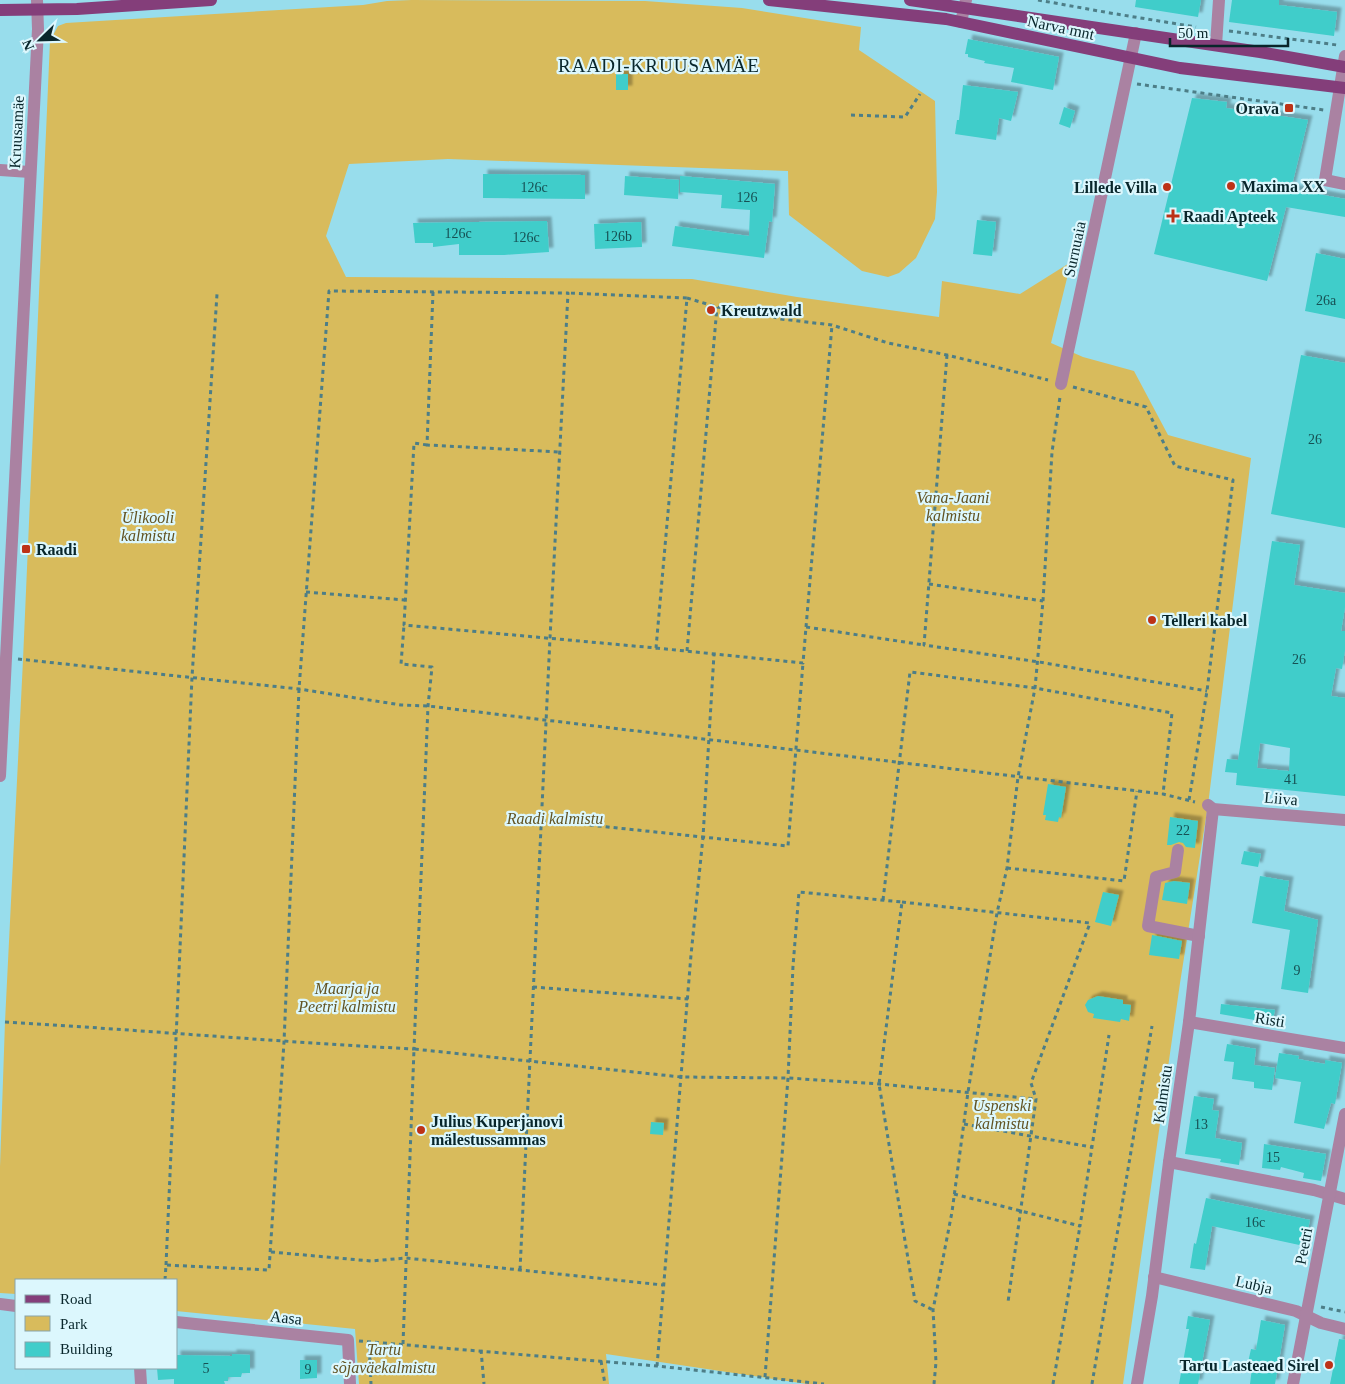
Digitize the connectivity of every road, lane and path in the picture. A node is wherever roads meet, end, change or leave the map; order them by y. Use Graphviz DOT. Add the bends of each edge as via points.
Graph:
graph roads {
  1 [pos="211,0"];
  2 [pos="769,0"];
  3 [pos="910,0"];
  4 [pos="1038,0"];
  5 [pos="1219,0"];
  6 [pos="965,4"];
  7 [pos="37,5"];
  8 [pos="0,10"];
  9 [pos="961,22"];
  10 [pos="1216,30"];
  11 [pos="1136,33"];
  12 [pos="1216,45"];
  13 [pos="1345,46"];
  14 [pos="1132,59"];
  15 [pos="1345,63"];
  16 [pos="1343,87"];
  17 [pos="920,94"];
  18 [pos="851,115"];
  19 [pos="0,170"];
  20 [pos="30,172"];
  21 [pos="1345,184"];
  22 [pos="433,292"];
  23 [pos="568,293"];
  24 [pos="217,294"];
  25 [pos="687,298"];
  26 [pos="717,307"];
  27 [pos="832,325"];
  28 [pos="947,355"];
  29 [pos="1061,384"];
  30 [pos="427,444"];
  31 [pos="560,452"];
  32 [pos="929,584"];
  33 [pos="306,592"];
  34 [pos="405,600"];
  35 [pos="1043,601"];
  36 [pos="404,625"];
  37 [pos="806,627"];
  38 [pos="550,638"];
  39 [pos="924,645"];
  40 [pos="656,648"];
  41 [pos="686,651"];
  42 [pos="714,654"];
  43 [pos="3,658"];
  44 [pos="1038,662"];
  45 [pos="803,663"];
  46 [pos="192,677"];
  47 [pos="1035,688"];
  48 [pos="299,689"];
  49 [pos="1207,690"];
  50 [pos="428,706"];
  51 [pos="547,721"];
  52 [pos="709,740"];
  53 [pos="797,750"];
  54 [pos="899,762"];
  55 [pos="0,776"];
  56 [pos="1018,777"];
  57 [pos="1137,791"];
  58 [pos="1163,794"];
  59 [pos="1189,800"];
  60 [pos="1211,807"];
  61 [pos="542,820"];
  62 [pos="1345,820"];
  63 [pos="703,837"];
  64 [pos="1178,850"];
  65 [pos="1007,868"];
  66 [pos="883,900"];
  67 [pos="902,902"];
  68 [pos="997,912"];
  69 [pos="1198,936"];
  70 [pos="533,987"];
  71 [pos="688,999"];
  72 [pos="6,1022"];
  73 [pos="1189,1022"];
  74 [pos="1152,1026"];
  75 [pos="176,1032"];
  76 [pos="1109,1035"];
  77 [pos="284,1042"];
  78 [pos="1345,1048"];
  79 [pos="414,1049"];
  80 [pos="530,1061"];
  81 [pos="681,1076"];
  82 [pos="788,1078"];
  83 [pos="879,1084"];
  84 [pos="968,1092"];
  85 [pos="1036,1099"];
  86 [pos="1345,1114"];
  87 [pos="964,1124"];
  88 [pos="1031,1136"];
  89 [pos="1091,1147"];
  90 [pos="1168,1162"];
  91 [pos="954,1194"];
  92 [pos="1330,1195"];
  93 [pos="1345,1199"];
  94 [pos="1021,1211"];
  95 [pos="1080,1226"];
  96 [pos="270,1252"];
  97 [pos="406,1258"];
  98 [pos="166,1265"];
  99 [pos="520,1270"];
  100 [pos="1154,1278"];
  101 [pos="165,1279"];
  102 [pos="663,1285"];
  103 [pos="1008,1302"];
  104 [pos="0,1304"];
  105 [pos="15,1306"];
  106 [pos="934,1310"];
  107 [pos="1308,1310"];
  108 [pos="1345,1312"];
  109 [pos="178,1322"];
  110 [pos="1345,1329"];
  111 [pos="348,1340"];
  112 [pos="369,1341"];
  113 [pos="403,1344"];
  114 [pos="481,1350"];
  115 [pos="601,1361"];
  116 [pos="657,1366"];
  117 [pos="140,1369"];
  118 [pos="765,1378"];
  119 [pos="141,1384"];
  120 [pos="350,1384"];
  121 [pos="371,1384"];
  122 [pos="484,1384"];
  123 [pos="605,1384"];
  124 [pos="824,1384"];
  125 [pos="934,1384"];
  126 [pos="1053,1384"];
  127 [pos="1092,1384"];
  128 [pos="1137,1384"];
  129 [pos="1293,1384"];
  1 -- 7 [label="main road" via="77,9"];
  2 -- 9 [label="main road, Narva mnt"];
  3 -- 6 [label="main road, Narva mnt"];
  4 -- 10 [label="path"];
  5 -- 10 [label="street"];
  6 -- 9 [label="street"];
  6 -- 11 [label="main road, Narva mnt"];
  7 -- 8 [label="main road"];
  7 -- 20 [label="street, Kruusamäe"];
  9 -- 14 [label="main road, Narva mnt"];
  10 -- 12 [label="street"];
  10 -- 13 [label="path"];
  11 -- 12 [label="main road, Narva mnt"];
  11 -- 14 [label="street, Surnuaia"];
  12 -- 15 [label="main road, Narva mnt"];
  14 -- 16 [label="main road, Narva mnt" via="1214,73"];
  14 -- 29 [label="street, Surnuaia"];
  15 -- 16 [label="street"];
  16 -- 21 [label="street" via="1324,180"];
  17 -- 18 [label="path" via="904,117"];
  19 -- 20 [label="street"];
  20 -- 43 [label="street, Kruusamäe"];
  22 -- 23 [label="path"];
  22 -- 30 [label="path"];
  22 -- 33 [label="path" via="329,291"];
  23 -- 25 [label="path"];
  23 -- 31 [label="path"];
  24 -- 46 [label="path"];
  25 -- 26 [label="path"];
  25 -- 40 [label="path"];
  26 -- 27 [label="path"];
  26 -- 41 [label="path"];
  27 -- 28 [label="path" via="888,343"];
  27 -- 37 [label="path"];
  28 -- 29 [label="path"];
  28 -- 32 [label="path"];
  29 -- 35 [label="path" via="1052,452"];
  29 -- 49 [label="path" via="1146,407 1174,466 1233,480"];
  30 -- 31 [label="path"];
  30 -- 34 [label="path" via="414,443"];
  31 -- 38 [label="path"];
  32 -- 35 [label="path"];
  32 -- 39 [label="path"];
  33 -- 34 [label="path"];
  33 -- 48 [label="path"];
  34 -- 36 [label="path"];
  35 -- 44 [label="path"];
  36 -- 38 [label="path"];
  36 -- 50 [label="path" via="401,664 432,667"];
  37 -- 39 [label="path"];
  37 -- 45 [label="path"];
  38 -- 40 [label="path"];
  38 -- 51 [label="path"];
  39 -- 44 [label="path"];
  40 -- 41 [label="path"];
  41 -- 42 [label="path"];
  42 -- 45 [label="path"];
  42 -- 52 [label="path"];
  43 -- 46 [label="path"];
  43 -- 55 [label="street, Kruusamäe"];
  44 -- 47 [label="path"];
  44 -- 49 [label="path"];
  45 -- 53 [label="path"];
  46 -- 48 [label="path"];
  46 -- 75 [label="path"];
  47 -- 54 [label="path" via="910,672"];
  47 -- 56 [label="path"];
  47 -- 58 [label="path" via="1172,713"];
  48 -- 50 [label="path" via="401,705"];
  48 -- 77 [label="path"];
  49 -- 59 [label="path"];
  50 -- 51 [label="path"];
  50 -- 79 [label="path"];
  51 -- 52 [label="path"];
  51 -- 61 [label="path"];
  52 -- 53 [label="path"];
  52 -- 63 [label="path"];
  53 -- 54 [label="path"];
  53 -- 63 [label="path" via="788,846"];
  54 -- 56 [label="path"];
  54 -- 66 [label="path"];
  56 -- 57 [label="path"];
  56 -- 65 [label="path"];
  57 -- 58 [label="path"];
  57 -- 65 [label="path" via="1124,881"];
  58 -- 59 [label="path"];
  59 -- 60 [label="path"];
  60 -- 62 [label="street, Liiva"];
  60 -- 69 [label="street, Kalmistu"];
  61 -- 63 [label="path"];
  61 -- 70 [label="path"];
  63 -- 71 [label="path"];
  64 -- 69 [label="street" via="1174,872 1156,876 1148,926"];
  65 -- 68 [label="path"];
  66 -- 67 [label="path"];
  66 -- 82 [label="path" via="799,892"];
  67 -- 68 [label="path"];
  67 -- 83 [label="path"];
  68 -- 84 [label="path"];
  68 -- 85 [label="path" via="1090,923 1031,1083"];
  69 -- 73 [label="street, Kalmistu"];
  70 -- 71 [label="path"];
  70 -- 80 [label="path"];
  71 -- 81 [label="path"];
  72 -- 75 [label="path"];
  73 -- 78 [label="street, Risti"];
  73 -- 90 [label="street, Kalmistu"];
  74 -- 127 [label="path"];
  75 -- 77 [label="path"];
  75 -- 98 [label="path"];
  76 -- 89 [label="path"];
  77 -- 79 [label="path"];
  77 -- 96 [label="path"];
  79 -- 80 [label="path"];
  79 -- 97 [label="path"];
  80 -- 81 [label="path"];
  80 -- 99 [label="path"];
  81 -- 82 [label="path"];
  81 -- 102 [label="path"];
  82 -- 83 [label="path"];
  82 -- 118 [label="path"];
  83 -- 84 [label="path"];
  83 -- 106 [label="path" via="916,1301"];
  84 -- 85 [label="path"];
  84 -- 87 [label="path"];
  85 -- 88 [label="path"];
  86 -- 92 [label="street, Peetri"];
  87 -- 88 [label="path"];
  87 -- 91 [label="path"];
  88 -- 89 [label="path"];
  88 -- 94 [label="path"];
  89 -- 95 [label="path"];
  90 -- 92 [label="street"];
  90 -- 100 [label="street, Kalmistu"];
  91 -- 94 [label="path"];
  91 -- 106 [label="path"];
  92 -- 93 [label="street"];
  92 -- 107 [label="street, Peetri"];
  94 -- 95 [label="path"];
  94 -- 103 [label="path"];
  95 -- 126 [label="path"];
  96 -- 97 [label="path" via="371,1261"];
  96 -- 98 [label="path" via="269,1270"];
  97 -- 99 [label="path"];
  97 -- 113 [label="path"];
  98 -- 101 [label="path"];
  99 -- 102 [label="path"];
  100 -- 107 [label="street, Lubja" via="1296,1311"];
  100 -- 128 [label="street, Kalmistu"];
  102 -- 116 [label="path"];
  104 -- 105 [label="street"];
  106 -- 125 [label="path"];
  107 -- 108 [label="path"];
  107 -- 110 [label="street, Lubja" via="1321,1323"];
  107 -- 129 [label="street, Peetri"];
  109 -- 111 [label="street, Aasa"];
  111 -- 112 [label="path"];
  111 -- 120 [label="street"];
  112 -- 113 [label="path"];
  112 -- 121 [label="path"];
  113 -- 114 [label="path"];
  114 -- 115 [label="path"];
  114 -- 122 [label="path"];
  115 -- 116 [label="path"];
  115 -- 123 [label="path"];
  116 -- 118 [label="path"];
  117 -- 119 [label="street"];
  118 -- 124 [label="path"];
}
